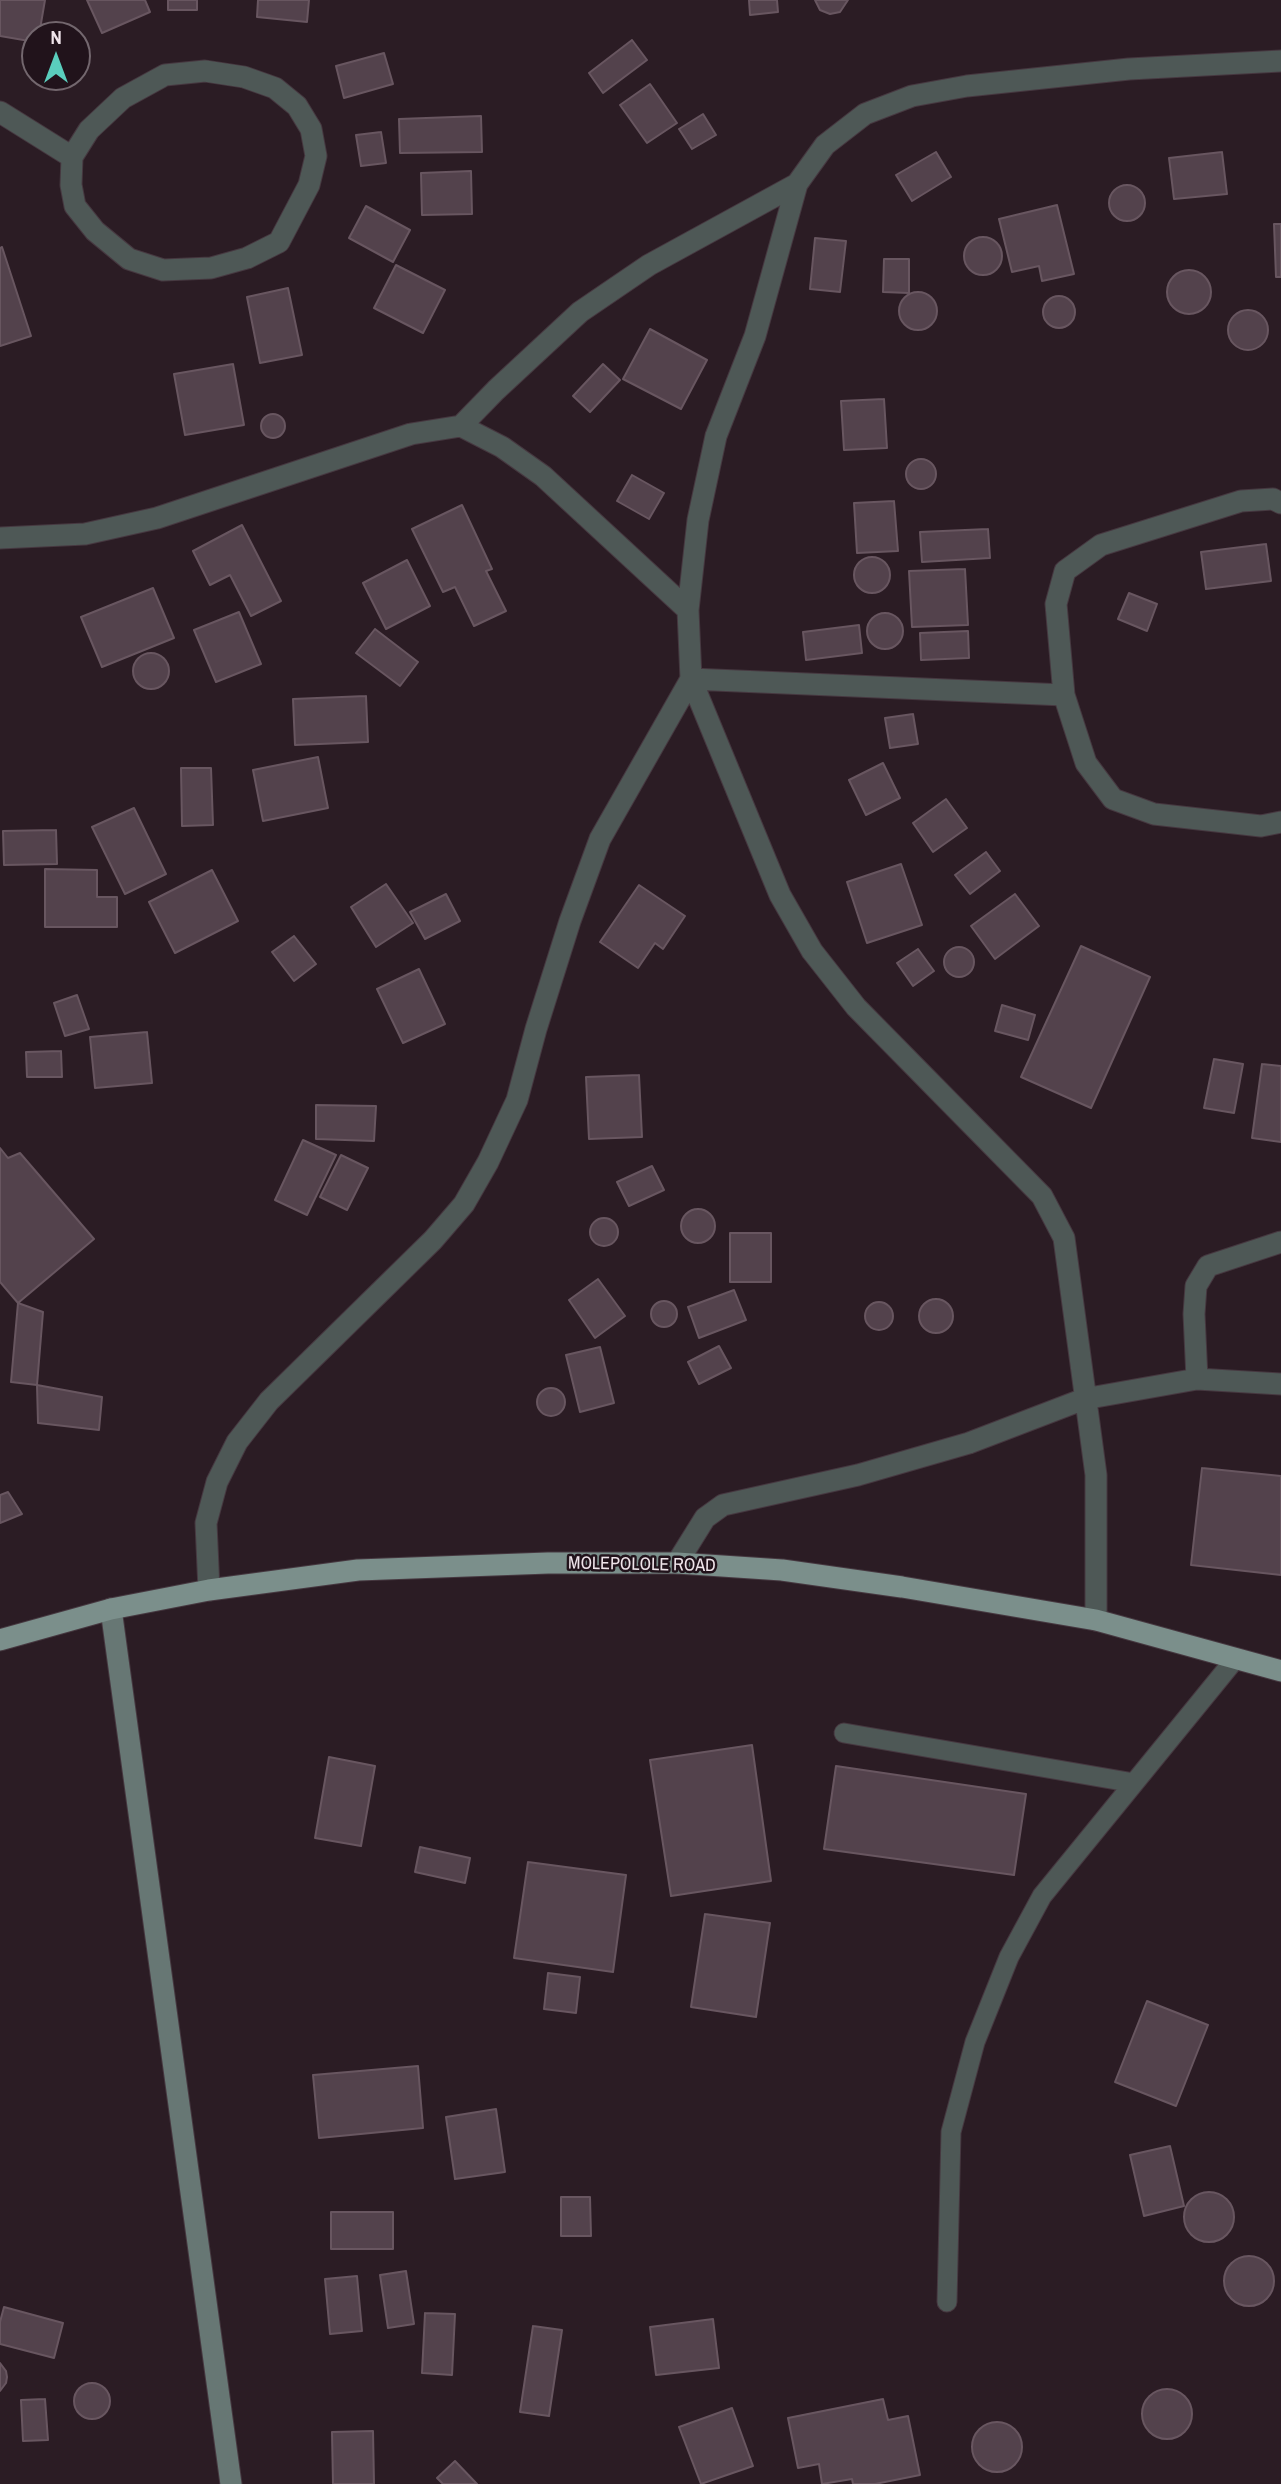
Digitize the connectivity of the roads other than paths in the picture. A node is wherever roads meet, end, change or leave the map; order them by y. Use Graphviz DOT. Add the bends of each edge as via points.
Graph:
graph roads {
  1 [pos="1281,61"];
  2 [pos="0,112"];
  3 [pos="72,157"];
  4 [pos="797,184"];
  5 [pos="461,426"];
  6 [pos="1281,503"];
  7 [pos="0,538"];
  8 [pos="688,610"];
  9 [pos="691,680"];
  10 [pos="1064,695"];
  11 [pos="1281,822"];
  12 [pos="1281,1242"];
  13 [pos="1197,1379"];
  14 [pos="1281,1384"];
  15 [pos="1084,1399"];
  16 [pos="677,1563"];
  17 [pos="209,1590"];
  18 [pos="111,1609"];
  19 [pos="1096,1620"];
  20 [pos="0,1640"];
  21 [pos="1236,1658"];
  22 [pos="1281,1671"];
  23 [pos="844,1733"];
  24 [pos="1134,1783"];
  25 [pos="947,2302"];
  26 [pos="231,2484"];
  1 -- 4 [label="street" via="1129,69 912,96 865,114 825,145"];
  2 -- 3 [label="street"];
  3 -- 3 [label="street" via="75,206 95,231 129,259 163,270 211,268 247,258 279,242 309,185 316,156 310,130 297,106 275,88 205,71 165,75 123,98 89,130"];
  4 -- 5 [label="street" via="649,265 580,312"];
  4 -- 8 [label="street" via="755,336 716,436 698,520"];
  5 -- 7 [label="street" via="411,434 157,518 85,534"];
  5 -- 8 [label="street" via="502,447 542,476"];
  6 -- 10 [label="street" via="1273,499 1241,501 1101,545 1065,570 1056,604"];
  8 -- 9 [label="street"];
  9 -- 10 [label="street"];
  9 -- 15 [label="street" via="780,894 812,951 856,1007 1042,1196 1064,1238"];
  9 -- 17 [label="street" via="600,839 566,933 517,1100 488,1162 464,1204 433,1240 269,1401 237,1442 217,1482 206,1523"];
  10 -- 11 [label="street" via="1086,763 1113,799 1154,814 1261,826"];
  12 -- 13 [label="street" via="1208,1266 1196,1286"];
  13 -- 14 [label="street"];
  13 -- 15 [label="street"];
  15 -- 16 [label="street" via="957,1447 723,1505 705,1518"];
  15 -- 19 [label="street" via="1096,1475"];
  16 -- 17 [label="main road, MOLEPOLOLE ROAD" via="358,1570"];
  16 -- 19 [label="main road, MOLEPOLOLE ROAD" via="782,1570"];
  17 -- 18 [label="main road, MOLEPOLOLE ROAD"];
  18 -- 20 [label="main road, MOLEPOLOLE ROAD"];
  18 -- 26 [label="street"];
  19 -- 21 [label="main road, MOLEPOLOLE ROAD"];
  21 -- 22 [label="main road, MOLEPOLOLE ROAD"];
  21 -- 24 [label="lane"];
  23 -- 24 [label="lane"];
  24 -- 25 [label="lane" via="1042,1896 1009,1957 975,2042 951,2132"];
}
